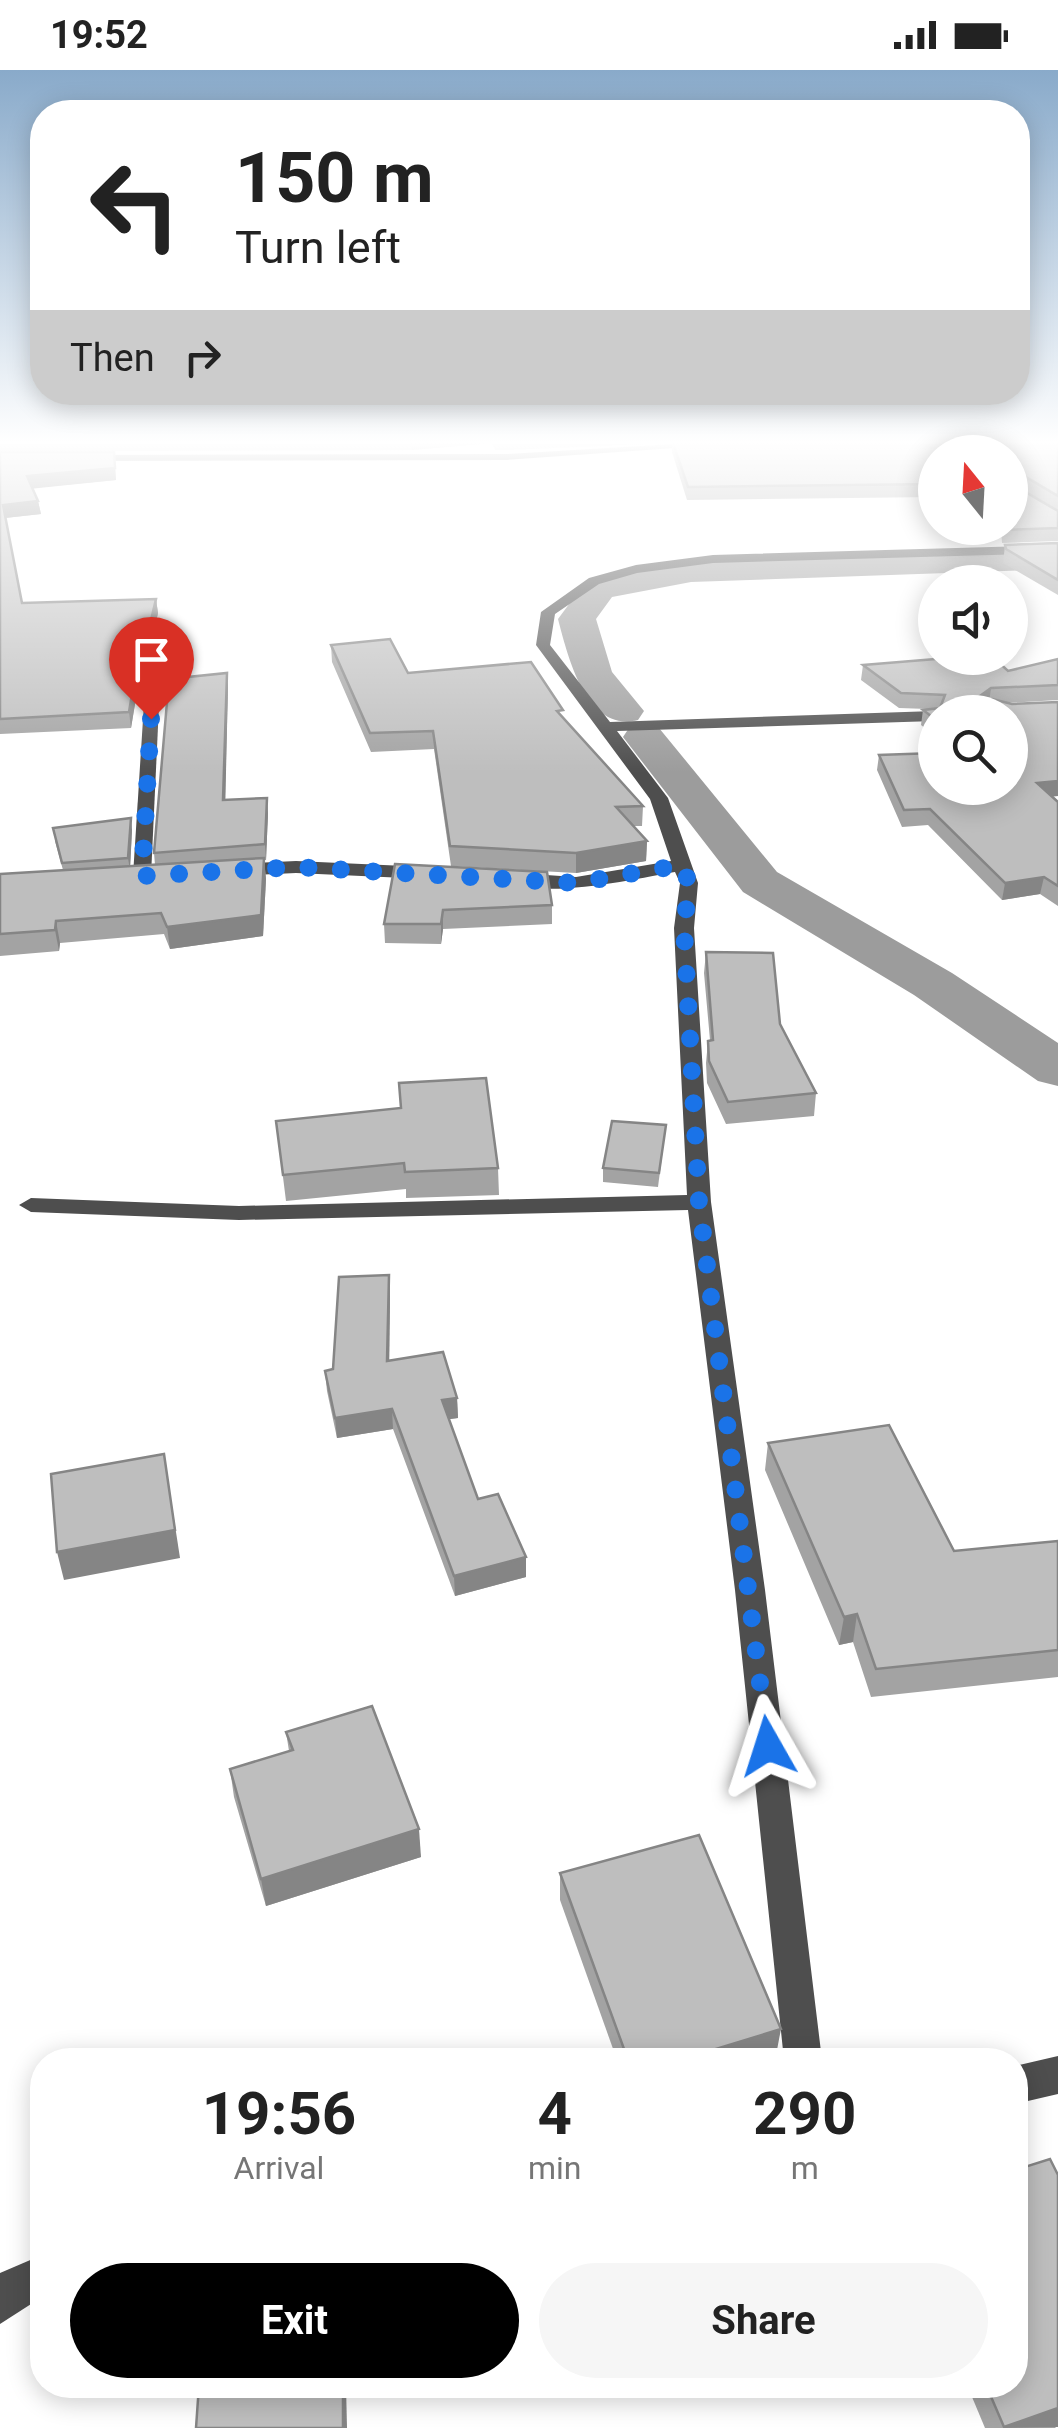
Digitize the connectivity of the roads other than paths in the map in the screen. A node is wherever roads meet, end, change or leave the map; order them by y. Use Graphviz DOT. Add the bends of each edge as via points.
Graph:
graph roads {
  1 [pos="919,553"];
  2 [pos="155,641"];
  3 [pos="918,717"];
  4 [pos="603,727"];
  5 [pos="682,865"];
  6 [pos="219,871"];
  7 [pos="161,874"];
  8 [pos="441,874"];
  9 [pos="499,878"];
  10 [pos="699,1202"];
  11 [pos="32,1205"];
  12 [pos="802,2048"];
  13 [pos="1058,2075"];
  14 [pos="1028,2083"];
  15 [pos="30,2281"];
  16 [pos="0,2303"];
  1 -- 4 [label="street" via="713,559 594,581 548,612 544,645"];
  2 -- 7 [label="street" via="133,876"];
  3 -- 4 [label="street"];
  4 -- 5 [label="street" via="658,798"];
  5 -- 9 [label="street" via="576,883"];
  5 -- 10 [label="street" via="689,883 684,928"];
  6 -- 8 [label="street" via="296,867"];
  10 -- 11 [label="street" via="240,1212"];
  10 -- 12 [label="street"];
  13 -- 14 [label="street"];
  15 -- 16 [label="street"];
}
